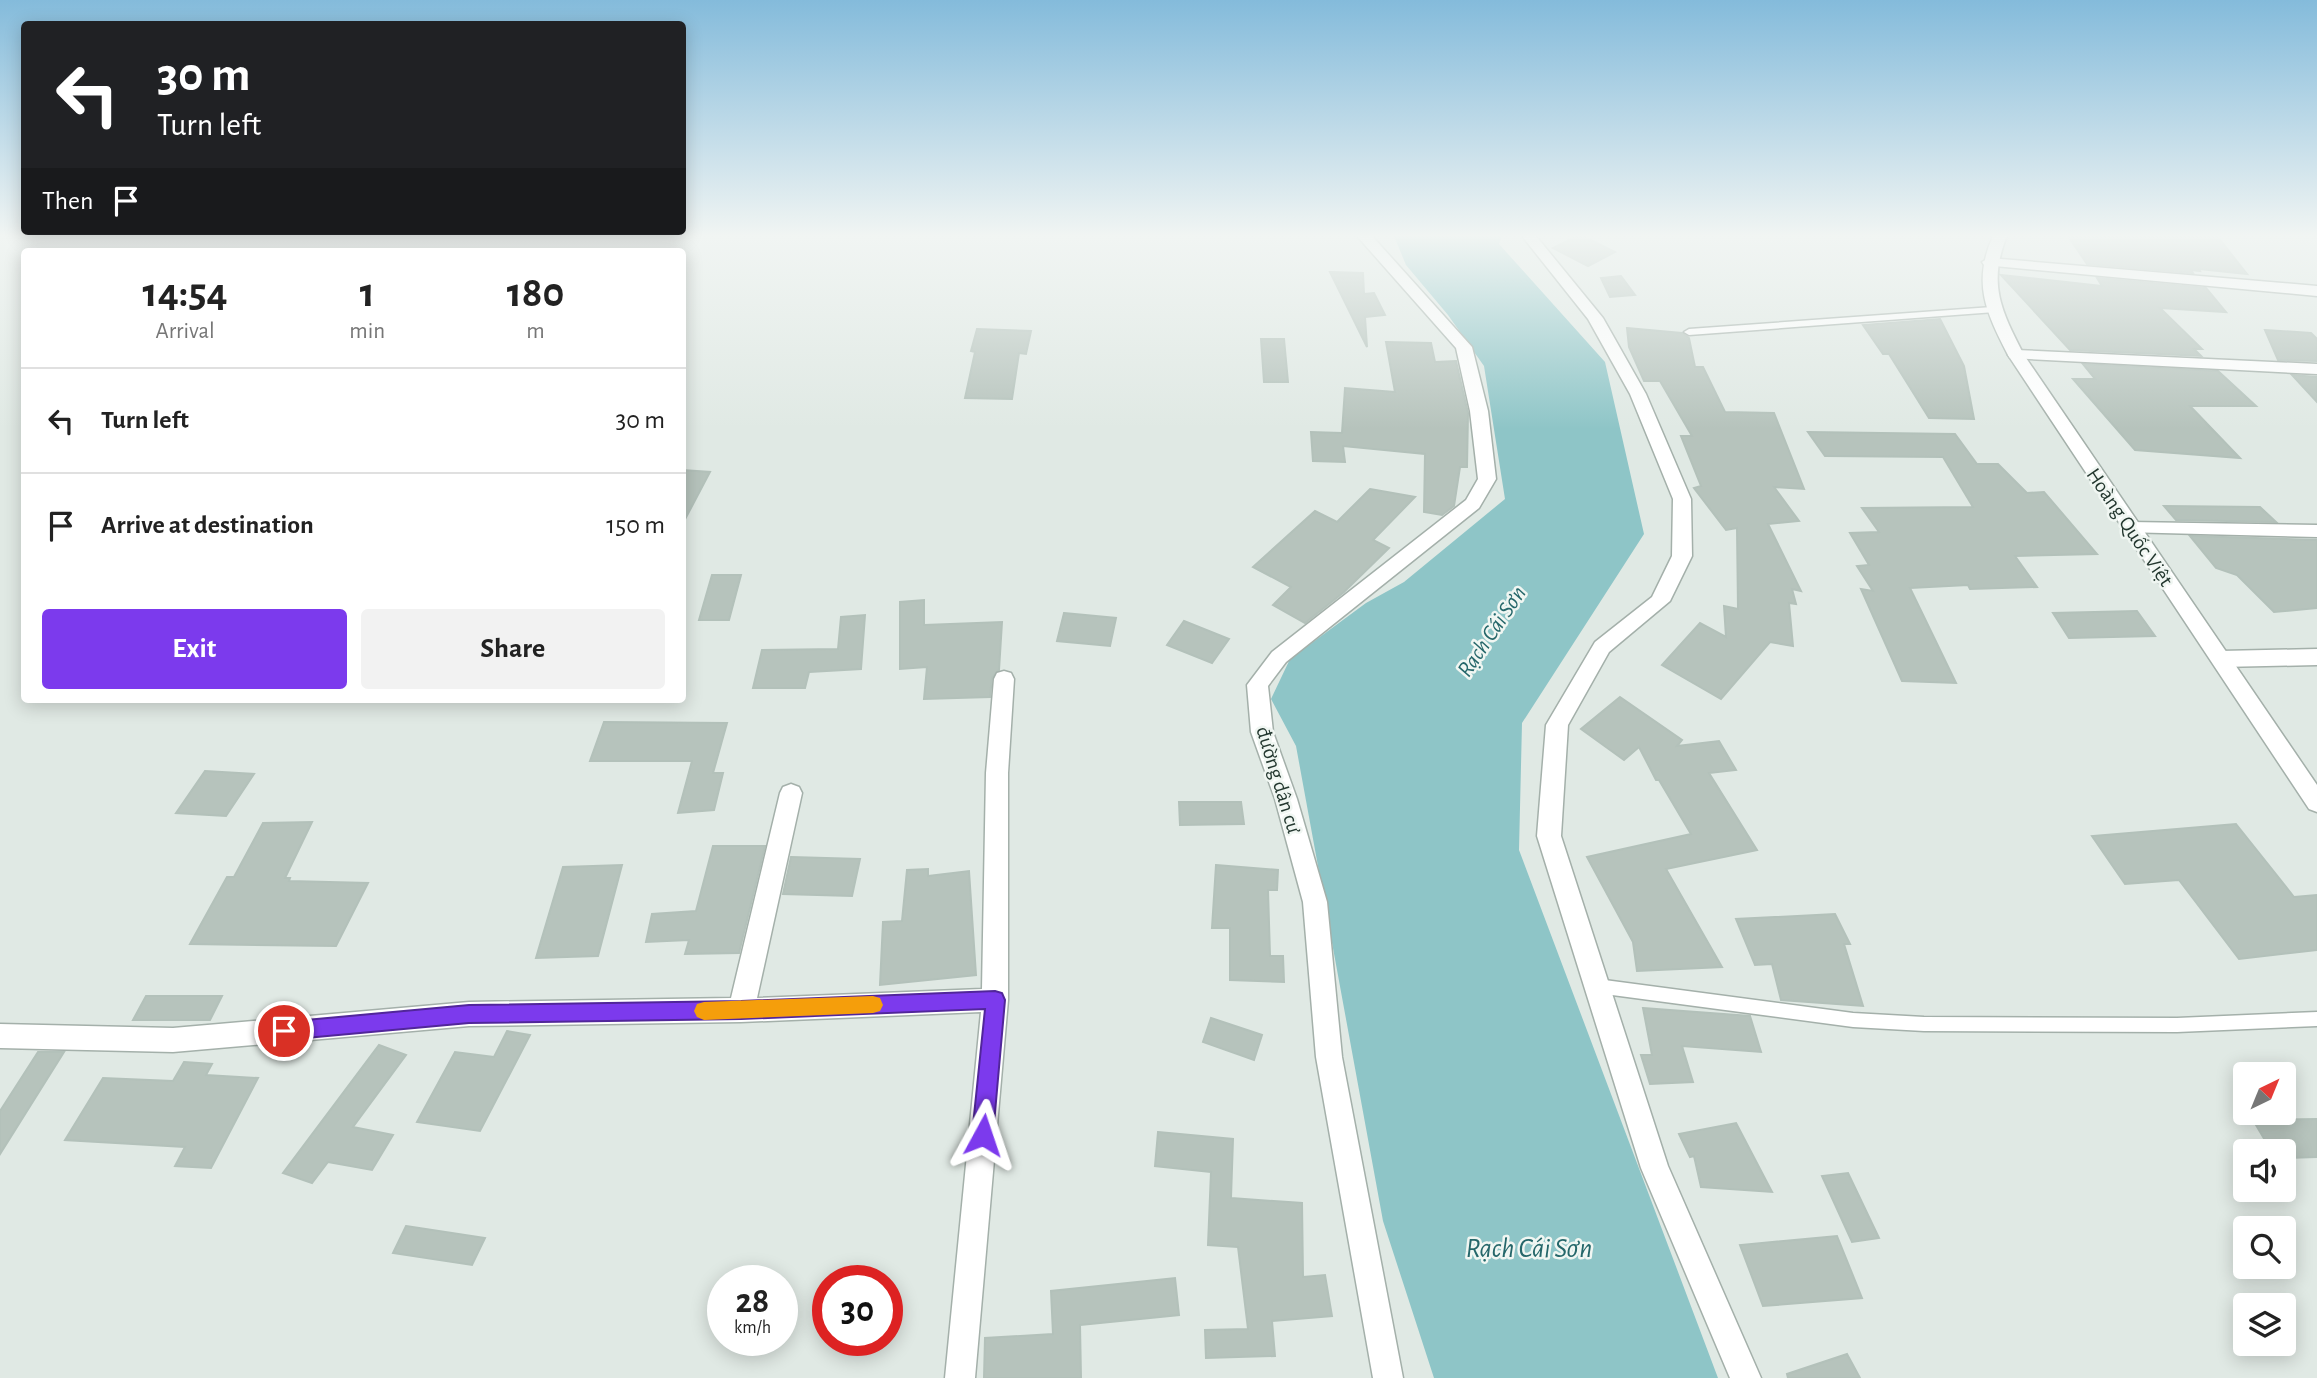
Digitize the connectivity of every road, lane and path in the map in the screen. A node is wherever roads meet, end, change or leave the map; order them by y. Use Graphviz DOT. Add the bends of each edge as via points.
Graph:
graph roads {
  1 [pos="1422,300"];
  2 [pos="1581,300"];
  3 [pos="1991,300"];
  4 [pos="1992,310"];
  5 [pos="1689,332"];
  6 [pos="2016,355"];
  7 [pos="2317,369"];
  8 [pos="2130,528"];
  9 [pos="2317,531"];
  10 [pos="2317,657"];
  11 [pos="2221,659"];
  12 [pos="1004,679"];
  13 [pos="791,793"];
  14 [pos="2317,803"];
  15 [pos="1597,986"];
  16 [pos="995,1000"];
  17 [pos="741,1010"];
  18 [pos="2317,1019"];
  19 [pos="0,1035"];
  20 [pos="960,1378"];
  21 [pos="1388,1378"];
  22 [pos="1746,1378"];
  1 -- 21 [label="street, đường dân cư" via="1464,347 1479,411 1487,480 1473,504 1279,657 1257,685 1262,732 1315,902 1329,1057"];
  2 -- 15 [label="street" via="1638,394 1682,499 1682,556 1660,601 1602,647 1558,725 1549,836"];
  3 -- 4 [label="street, Hoàng Quốc Việt"];
  4 -- 5 [label="lane"];
  4 -- 6 [label="street, Hoàng Quốc Việt"];
  6 -- 7 [label="street"];
  6 -- 8 [label="street, Hoàng Quốc Việt"];
  8 -- 9 [label="street"];
  8 -- 11 [label="street, Hoàng Quốc Việt"];
  10 -- 11 [label="street"];
  11 -- 14 [label="street, Hoàng Quốc Việt"];
  12 -- 16 [label="street" via="997,773"];
  13 -- 17 [label="street"];
  15 -- 18 [label="lane" via="1889,1022 2177,1025"];
  15 -- 22 [label="street" via="1655,1168"];
  16 -- 17 [label="street"];
  16 -- 20 [label="street"];
  17 -- 19 [label="street" via="469,1014 173,1040"];
}
